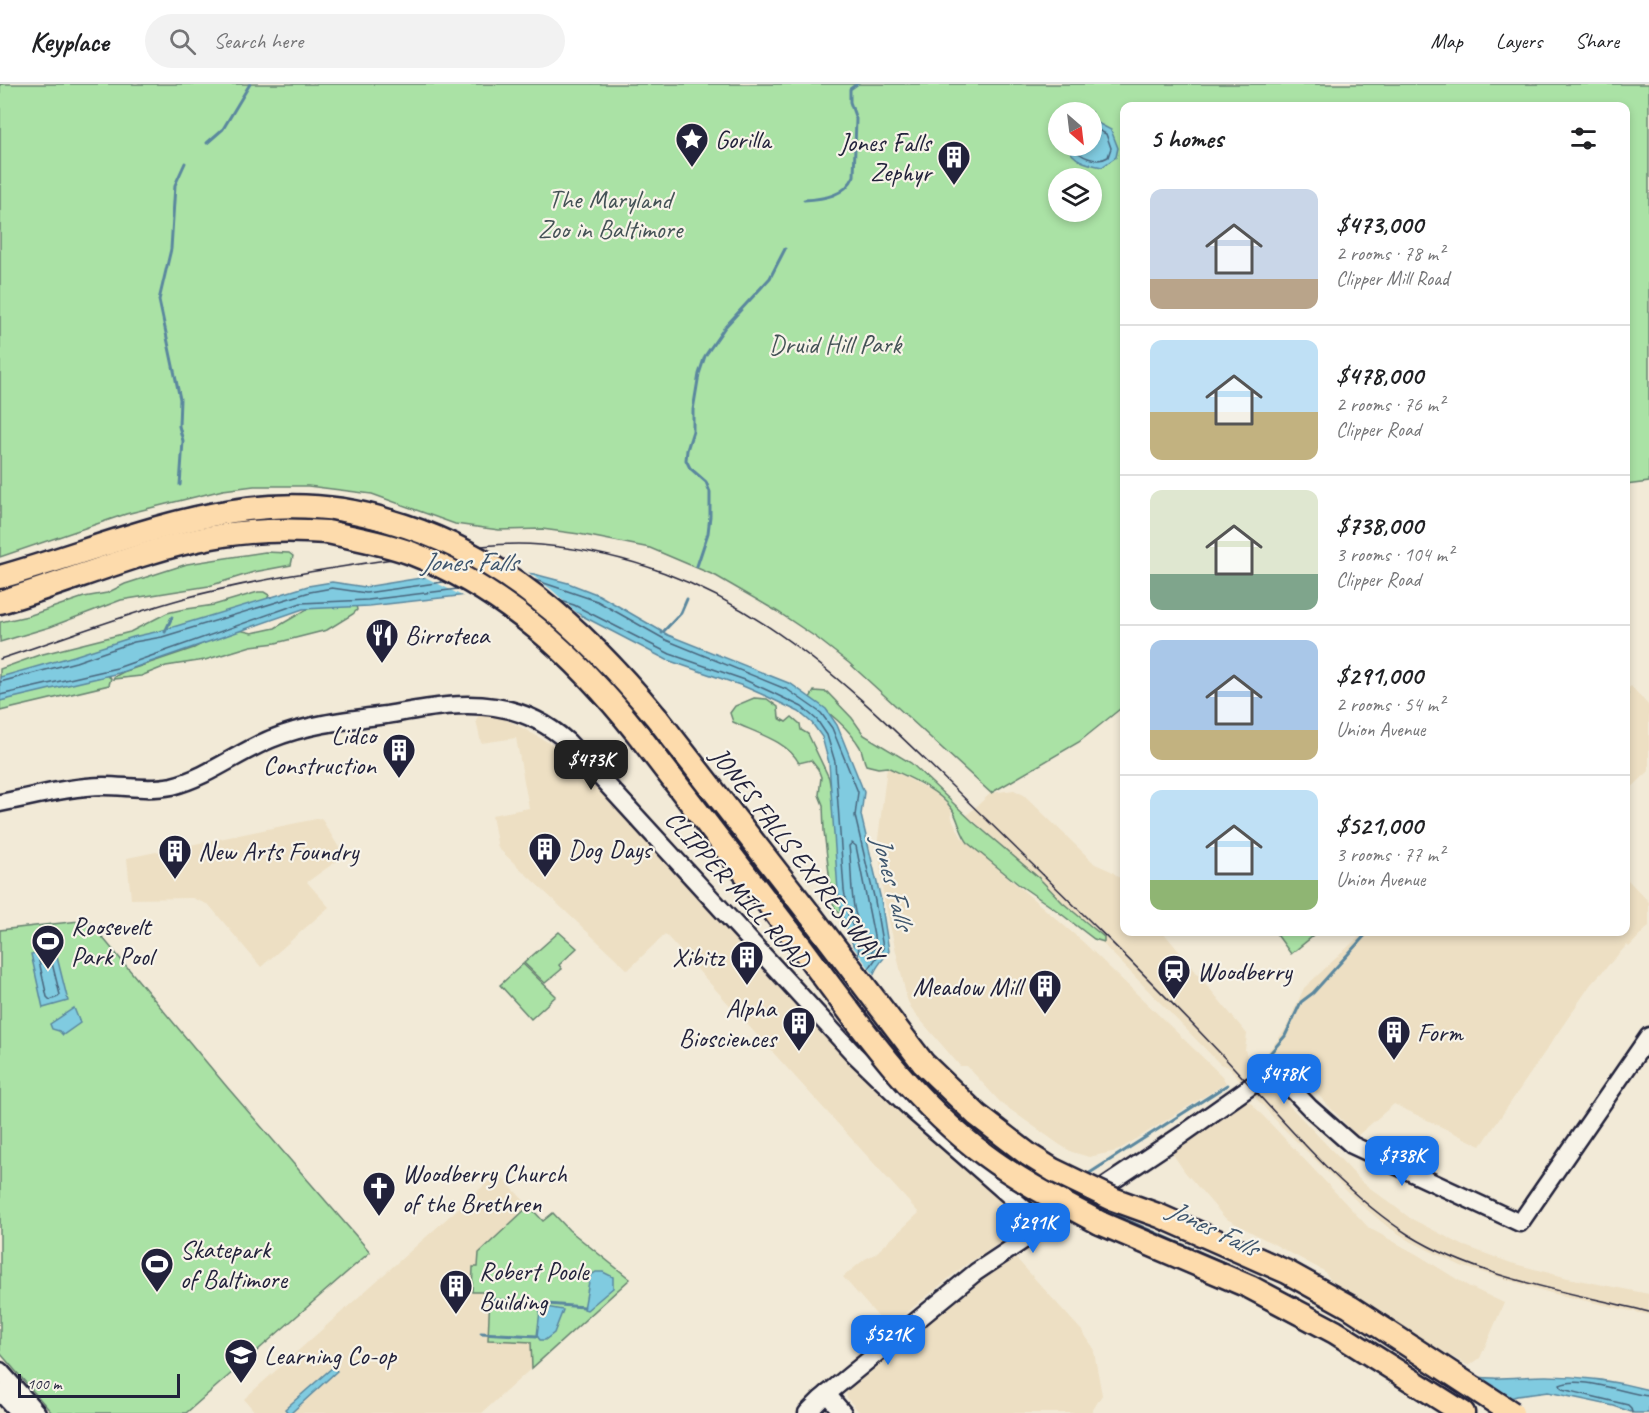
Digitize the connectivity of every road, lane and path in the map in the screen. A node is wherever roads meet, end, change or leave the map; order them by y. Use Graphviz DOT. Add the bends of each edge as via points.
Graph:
graph roads {
  1 [pos="0,577"];
  2 [pos="0,602"];
  3 [pos="0,803"];
  4 [pos="1649,1036"];
  5 [pos="1044,1226"];
  6 [pos="0,1371"];
  7 [pos="0,1392"];
  8 [pos="827,1394"];
  9 [pos="19,1413"];
  10 [pos="37,1413"];
  11 [pos="807,1413"];
  12 [pos="843,1413"];
  13 [pos="1463,1413"];
  14 [pos="1512,1413"];
  1 -- 14 [label="highway, JONES FALLS EXPRESSWAY, bridge" via="176,522 270,507 346,510 430,535 470,553 532,594 577,631 657,718 923,1063 977,1115 1053,1170 1287,1272 1350,1307"];
  2 -- 13 [label="highway, JONES FALLS EXPRESSWAY, bridge" via="210,537 271,530 327,532 373,542 446,569 528,620 560,646 599,688 905,1082 985,1155 1100,1223 1250,1287 1335,1332"];
  3 -- 5 [label="street, CLIPPER MILL ROAD" via="102,786 169,787 188,782 269,740 313,725 454,705 493,706 516,712 543,724 568,742 854,1054"];
  4 -- 5 [label="street, bridge" via="1520,1223 1352,1145 1287,1084 1268,1077"];
  5 -- 8 [label="street" via="962,1282"];
  6 -- 10 [label="street"];
  7 -- 9 [label="street"];
  8 -- 11 [label="street"];
  8 -- 12 [label="street"];
}
